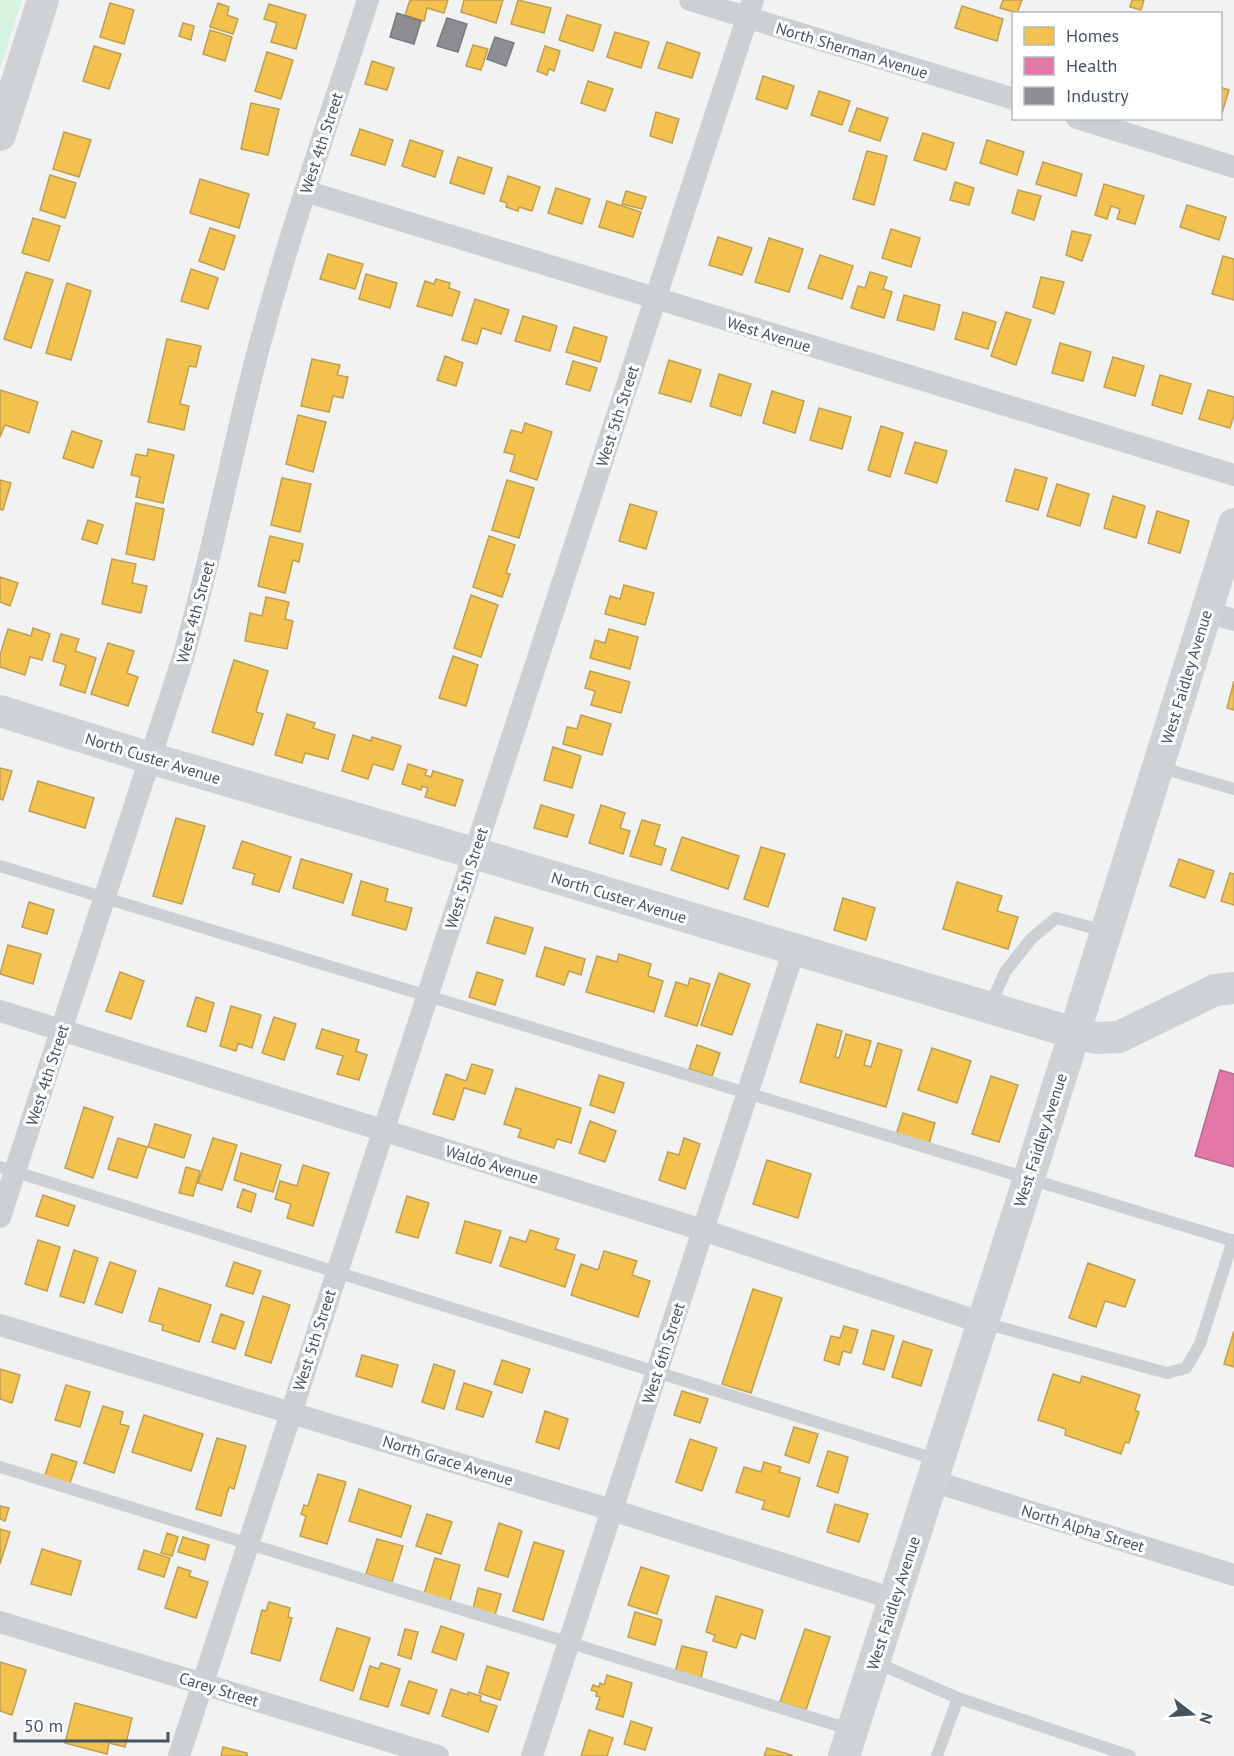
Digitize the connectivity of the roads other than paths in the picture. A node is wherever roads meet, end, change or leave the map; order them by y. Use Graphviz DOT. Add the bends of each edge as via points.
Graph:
graph roads {
  1 [pos="43,0"];
  2 [pos="368,0"];
  3 [pos="690,0"];
  4 [pos="751,9"];
  5 [pos="1012,98"];
  6 [pos="1083,120"];
  7 [pos="0,135"];
  8 [pos="1234,167"];
  9 [pos="305,191"];
  10 [pos="656,299"];
  11 [pos="1234,475"];
  12 [pos="1234,524"];
  13 [pos="1220,616"];
  14 [pos="0,711"];
  15 [pos="150,758"];
  16 [pos="1158,766"];
  17 [pos="1234,789"];
  18 [pos="474,853"];
  19 [pos="0,866"];
  20 [pos="105,898"];
  21 [pos="1106,931"];
  22 [pos="794,950"];
  23 [pos="1234,988"];
  24 [pos="428,996"];
  25 [pos="989,1008"];
  26 [pos="0,1011"];
  27 [pos="63,1029"];
  28 [pos="1074,1033"];
  29 [pos="748,1093"];
  30 [pos="383,1130"];
  31 [pos="8,1169"];
  32 [pos="1029,1178"];
  33 [pos="0,1217"];
  34 [pos="703,1230"];
  35 [pos="1233,1241"];
  36 [pos="337,1272"];
  37 [pos="983,1323"];
  38 [pos="0,1325"];
  39 [pos="657,1372"];
  40 [pos="290,1413"];
  41 [pos="0,1467"];
  42 [pos="936,1470"];
  43 [pos="612,1510"];
  44 [pos="247,1544"];
  45 [pos="1234,1575"];
  46 [pos="894,1599"];
  47 [pos="0,1622"];
  48 [pos="569,1643"];
  49 [pos="874,1662"];
  50 [pos="202,1684"];
  51 [pos="958,1698"];
  52 [pos="848,1743"];
  53 [pos="179,1756"];
  54 [pos="438,1756"];
  55 [pos="532,1756"];
  56 [pos="938,1756"];
  57 [pos="1130,1756"];
  1 -- 7 [label="street"];
  2 -- 9 [label="street, West 4th Street"];
  3 -- 4 [label="street, North Sherman Avenue"];
  4 -- 5 [label="street, North Sherman Avenue"];
  4 -- 10 [label="street, West 5th Street"];
  6 -- 8 [label="street"];
  9 -- 10 [label="street, West Avenue"];
  9 -- 15 [label="street, West 4th Street" via="253,370 194,618"];
  10 -- 11 [label="street, West Avenue"];
  10 -- 18 [label="street, West 5th Street"];
  12 -- 13 [label="street, West Faidley Avenue"];
  13 -- 16 [label="street, West Faidley Avenue"];
  14 -- 15 [label="street, North Custer Avenue"];
  15 -- 18 [label="street, North Custer Avenue"];
  15 -- 20 [label="street, West 4th Street"];
  16 -- 17 [label="lane"];
  16 -- 21 [label="street, West Faidley Avenue"];
  18 -- 22 [label="street, North Custer Avenue"];
  18 -- 24 [label="street, West 5th Street"];
  19 -- 20 [label="lane"];
  20 -- 24 [label="lane"];
  20 -- 27 [label="street, West 4th Street"];
  21 -- 25 [label="lane" via="1056,918 1031,939 1005,972"];
  21 -- 28 [label="street, West Faidley Avenue"];
  22 -- 25 [label="street, North Custer Avenue"];
  22 -- 29 [label="street, West 6th Street"];
  23 -- 28 [label="street, North Custer Avenue" via="1215,990 1119,1037"];
  24 -- 29 [label="lane"];
  24 -- 30 [label="street, West 5th Street"];
  25 -- 28 [label="street, North Custer Avenue"];
  26 -- 27 [label="street, Waldo Avenue"];
  27 -- 30 [label="street, Waldo Avenue"];
  27 -- 31 [label="street, West 4th Street"];
  28 -- 32 [label="street, West Faidley Avenue"];
  29 -- 32 [label="lane"];
  29 -- 34 [label="street, West 6th Street"];
  30 -- 34 [label="street, Waldo Avenue"];
  30 -- 36 [label="street, West 5th Street"];
  31 -- 33 [label="street, West 4th Street"];
  31 -- 36 [label="lane"];
  32 -- 35 [label="lane"];
  32 -- 37 [label="street, West Faidley Avenue"];
  34 -- 37 [label="street, Waldo Avenue"];
  34 -- 39 [label="street, West 6th Street"];
  35 -- 37 [label="lane" via="1200,1344 1186,1368 1167,1373"];
  36 -- 39 [label="lane"];
  36 -- 40 [label="street, West 5th Street"];
  37 -- 42 [label="street, West Faidley Avenue"];
  38 -- 40 [label="street, North Grace Avenue"];
  39 -- 42 [label="lane"];
  39 -- 43 [label="street, West 6th Street"];
  40 -- 43 [label="street, North Grace Avenue"];
  40 -- 44 [label="street, West 5th Street"];
  41 -- 44 [label="lane"];
  42 -- 45 [label="street, North Alpha Street"];
  42 -- 46 [label="street, West Faidley Avenue"];
  43 -- 46 [label="street, North Grace Avenue"];
  43 -- 48 [label="street, West 6th Street"];
  44 -- 48 [label="lane"];
  44 -- 50 [label="street, West 5th Street"];
  46 -- 49 [label="street, West Faidley Avenue"];
  47 -- 50 [label="street, Carey Street"];
  48 -- 52 [label="lane"];
  48 -- 55 [label="street, West 6th Street"];
  49 -- 51 [label="lane"];
  49 -- 52 [label="street, West Faidley Avenue"];
  50 -- 53 [label="street, West 5th Street"];
  50 -- 54 [label="street, Carey Street"];
  51 -- 56 [label="lane"];
  51 -- 57 [label="lane"];
}
